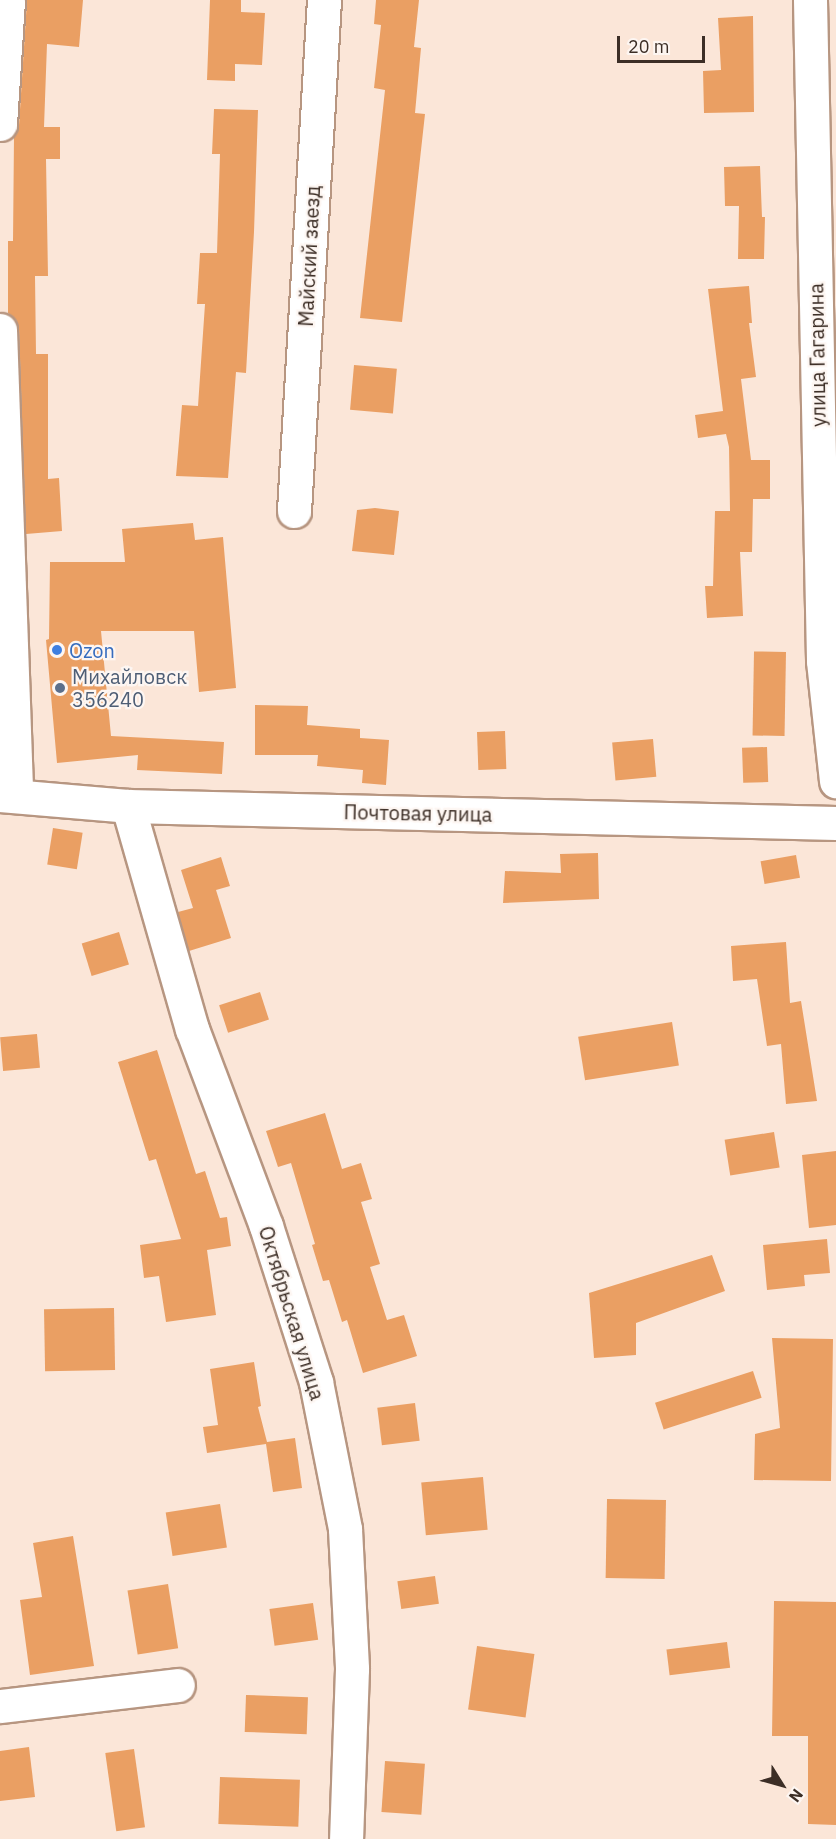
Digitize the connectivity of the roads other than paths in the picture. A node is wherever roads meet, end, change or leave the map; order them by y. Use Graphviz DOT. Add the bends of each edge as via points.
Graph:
graph roads {
  1 [pos="8,0"];
  2 [pos="324,0"];
  3 [pos="810,0"];
  4 [pos="0,124"];
  5 [pos="826,285"];
  6 [pos="0,330"];
  7 [pos="294,511"];
  8 [pos="836,781"];
  9 [pos="8,796"];
  10 [pos="128,806"];
  11 [pos="836,823"];
  12 [pos="178,1685"];
  13 [pos="0,1706"];
  14 [pos="346,1839"];
  1 -- 4 [label="street"];
  2 -- 7 [label="street, Майский заезд"];
  3 -- 5 [label="street, улица Гагарина"];
  5 -- 8 [label="street, улица Гагарина" via="824,661"];
  6 -- 9 [label="street"];
  9 -- 10 [label="street, Почтовая улица"];
  10 -- 11 [label="street, Почтовая улица"];
  10 -- 14 [label="street, Октябрьская улица" via="192,1029 267,1226 316,1382 345,1529 352,1669"];
  12 -- 13 [label="street"];
}
